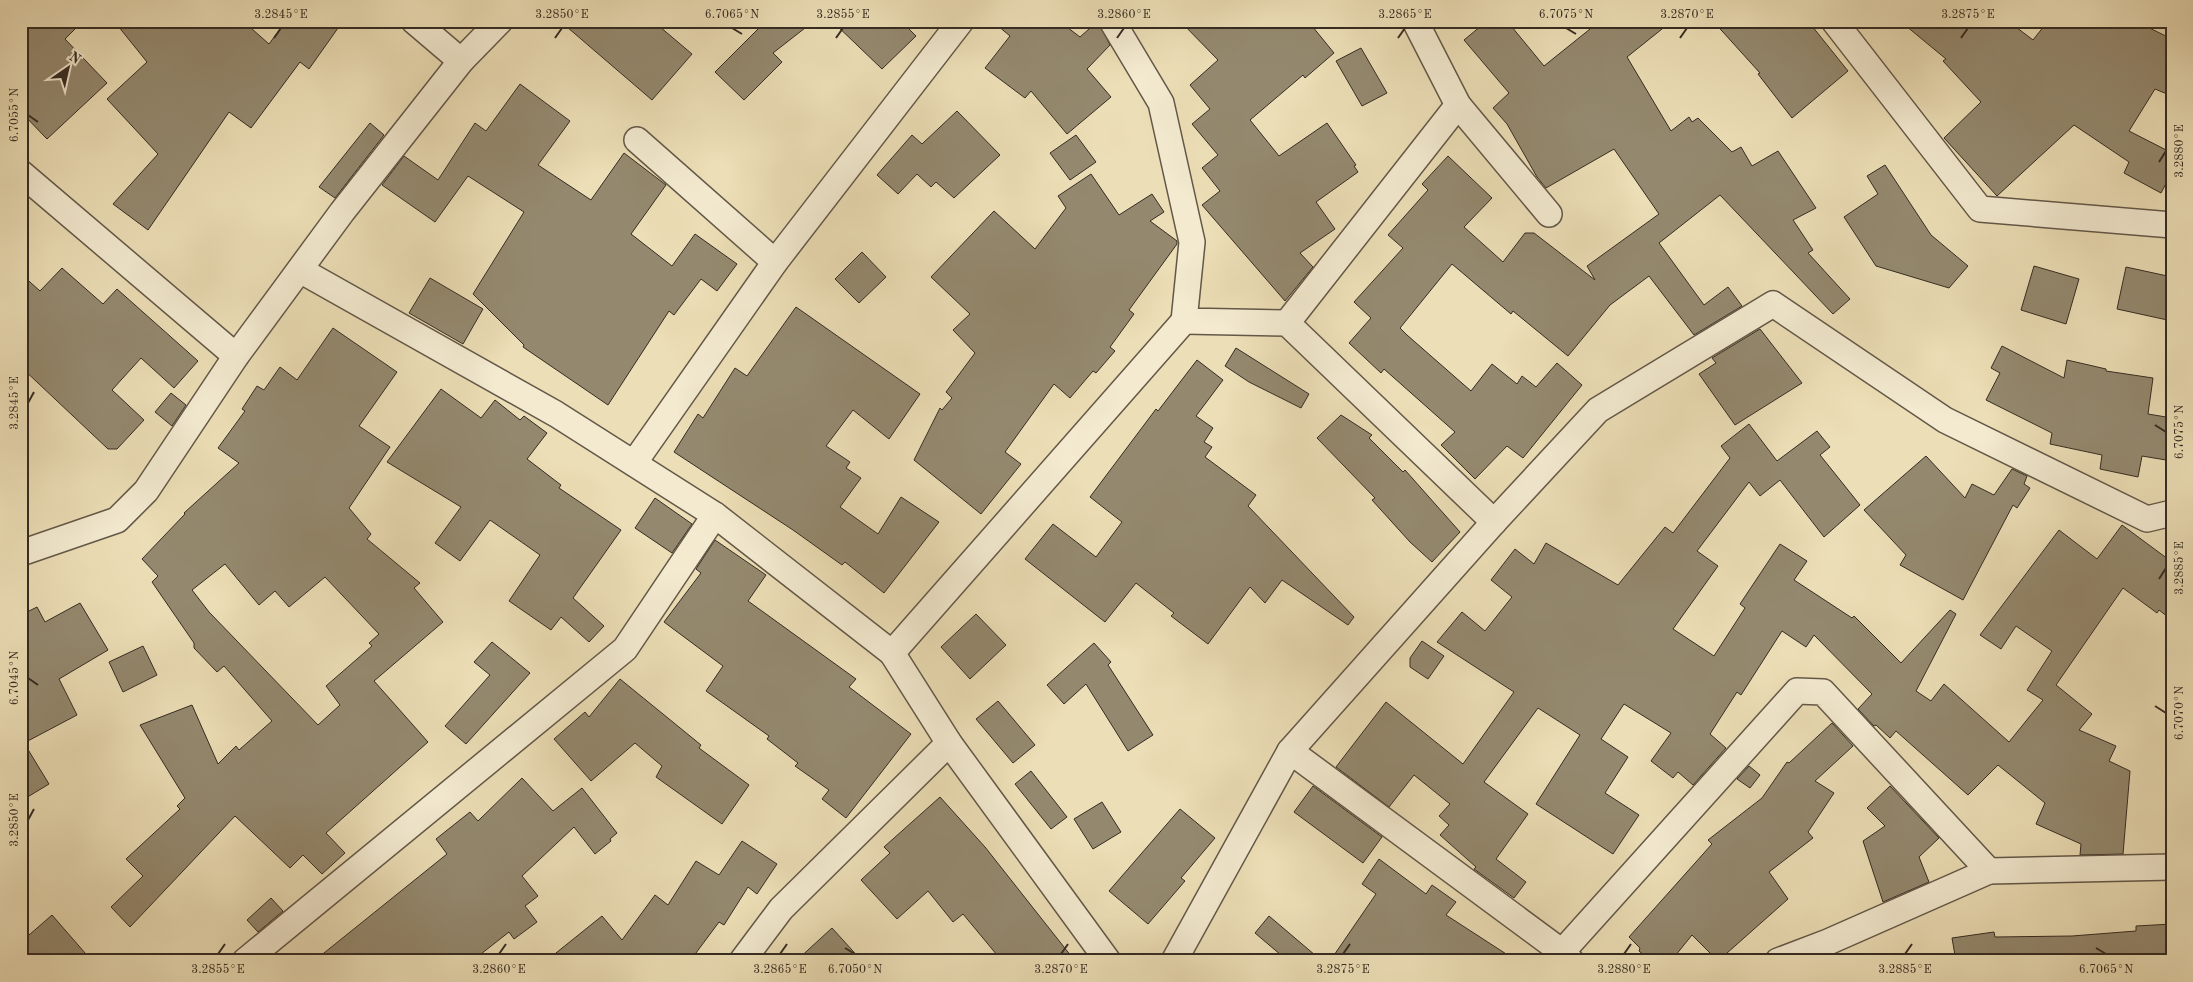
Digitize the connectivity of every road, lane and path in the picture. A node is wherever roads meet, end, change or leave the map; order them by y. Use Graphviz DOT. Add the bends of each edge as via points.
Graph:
graph roads {
  1 [pos="414,21"];
  2 [pos="500,21"];
  3 [pos="960,21"];
  4 [pos="1112,21"];
  5 [pos="1415,21"];
  6 [pos="1834,21"];
  7 [pos="461,61"];
  8 [pos="1458,105"];
  9 [pos="637,140"];
  10 [pos="21,173"];
  11 [pos="1549,214"];
  12 [pos="2172,225"];
  13 [pos="776,262"];
  14 [pos="300,270"];
  15 [pos="1184,321"];
  16 [pos="1286,323"];
  17 [pos="236,356"];
  18 [pos="634,463"];
  19 [pos="2172,513"];
  20 [pos="715,516"];
  21 [pos="1494,522"];
  22 [pos="21,553"];
  23 [pos="892,653"];
  24 [pos="949,744"];
  25 [pos="1290,751"];
  26 [pos="2172,868"];
  27 [pos="1989,871"];
  28 [pos="1828,952"];
  29 [pos="1566,956"];
  30 [pos="245,961"];
  31 [pos="742,961"];
  32 [pos="1108,961"];
  33 [pos="1174,961"];
  34 [pos="1778,961"];
  1 -- 7 [label="street"];
  2 -- 7 [label="street"];
  3 -- 13 [label="street"];
  4 -- 15 [label="street" via="1161,103 1192,242"];
  5 -- 8 [label="street"];
  6 -- 12 [label="street" via="1980,209"];
  7 -- 14 [label="street"];
  8 -- 11 [label="street"];
  8 -- 16 [label="street"];
  9 -- 13 [label="street"];
  10 -- 17 [label="street"];
  13 -- 18 [label="street"];
  14 -- 17 [label="street"];
  14 -- 18 [label="street" via="556,414"];
  15 -- 16 [label="street"];
  15 -- 23 [label="street"];
  16 -- 21 [label="street"];
  17 -- 22 [label="street" via="146,491 117,520"];
  18 -- 20 [label="street"];
  19 -- 21 [label="street" via="2147,518 1945,420 1773,304 1598,410"];
  20 -- 23 [label="street"];
  20 -- 30 [label="street" via="625,649"];
  21 -- 25 [label="street"];
  23 -- 24 [label="street"];
  24 -- 31 [label="street" via="781,909"];
  24 -- 32 [label="street"];
  25 -- 29 [label="street"];
  25 -- 33 [label="street"];
  26 -- 27 [label="street"];
  27 -- 28 [label="street"];
  27 -- 29 [label="street" via="1823,692 1797,691"];
  28 -- 34 [label="street"];
}
